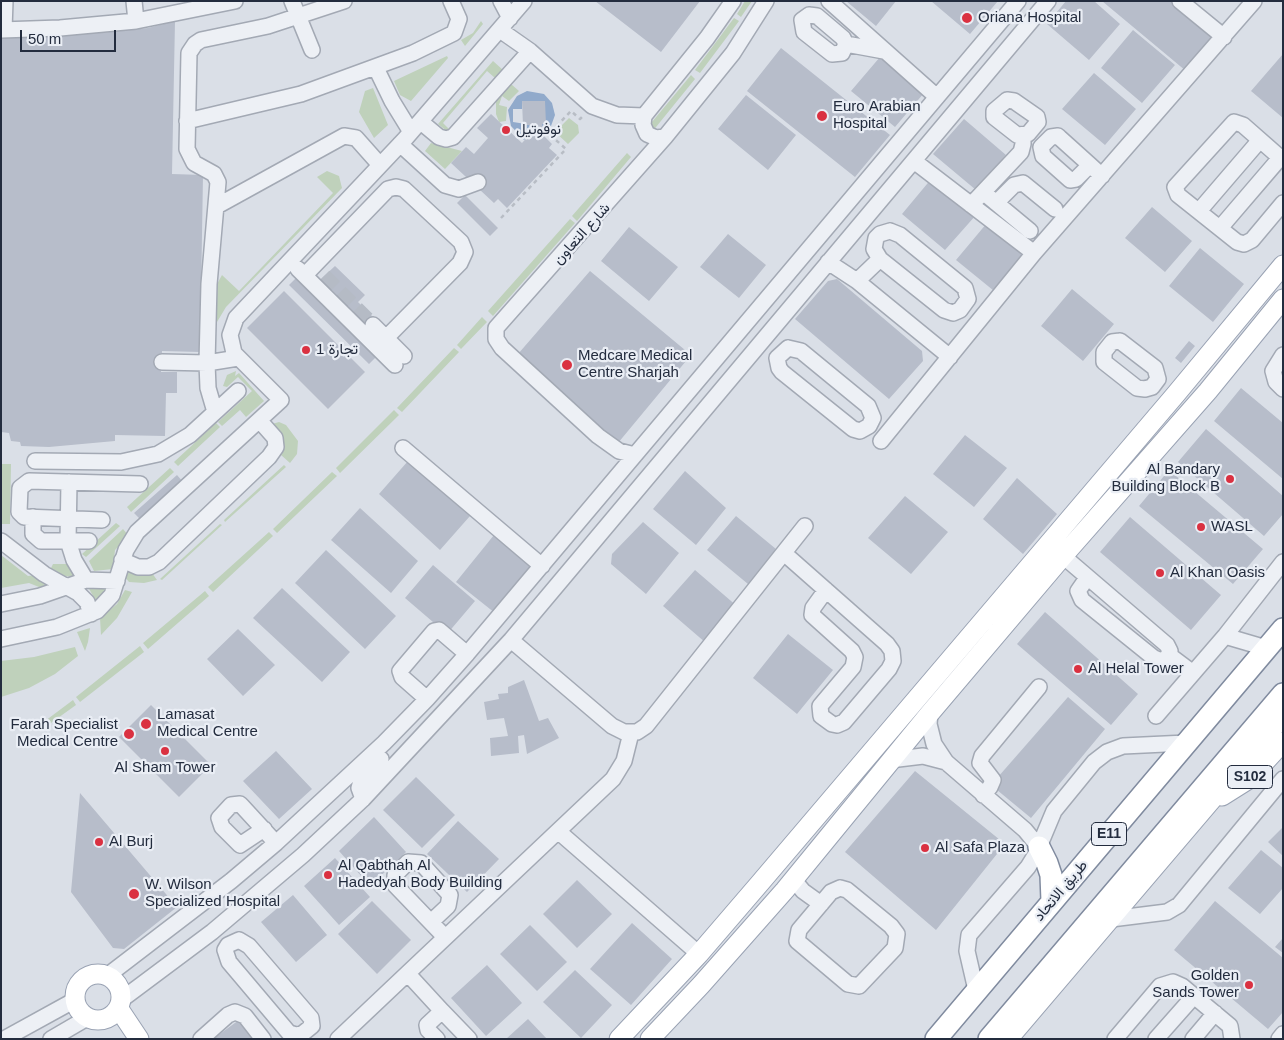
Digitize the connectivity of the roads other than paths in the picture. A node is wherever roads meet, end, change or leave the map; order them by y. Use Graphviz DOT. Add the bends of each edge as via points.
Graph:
graph roads {
  1 [pos="5,1"];
  2 [pos="134,1"];
  3 [pos="236,1"];
  4 [pos="292,1"];
  5 [pos="344,1"];
  6 [pos="451,1"];
  7 [pos="501,1"];
  8 [pos="524,1"];
  9 [pos="733,1"];
  10 [pos="766,1"];
  11 [pos="828,1"];
  12 [pos="1018,1"];
  13 [pos="1048,1"];
  14 [pos="1180,1"];
  15 [pos="1254,1"];
  16 [pos="298,17"];
  17 [pos="136,21"];
  18 [pos="506,23"];
  19 [pos="3,30"];
  20 [pos="1224,37"];
  21 [pos="846,44"];
  22 [pos="312,50"];
  23 [pos="530,51"];
  24 [pos="885,51"];
  25 [pos="376,68"];
  26 [pos="937,97"];
  27 [pos="644,116"];
  28 [pos="187,121"];
  29 [pos="409,134"];
  30 [pos="1023,135"];
  31 [pos="665,137"];
  32 [pos="1260,140"];
  33 [pos="1282,159"];
  34 [pos="914,161"];
  35 [pos="380,165"];
  36 [pos="1090,165"];
  37 [pos="1102,176"];
  38 [pos="476,179"];
  39 [pos="983,192"];
  40 [pos="996,203"];
  41 [pos="1283,203"];
  42 [pos="971,205"];
  43 [pos="217,206"];
  44 [pos="1055,208"];
  45 [pos="1199,211"];
  46 [pos="1220,228"];
  47 [pos="1030,231"];
  48 [pos="1034,253"];
  49 [pos="295,256"];
  50 [pos="880,258"];
  51 [pos="828,262"];
  52 [pos="1283,265"];
  53 [pos="314,272"];
  54 [pos="857,281"];
  55 [pos="1283,299"];
  56 [pos="373,325"];
  57 [pos="770,331"];
  58 [pos="386,338"];
  59 [pos="788,348"];
  60 [pos="1283,356"];
  61 [pos="950,357"];
  62 [pos="238,358"];
  63 [pos="162,362"];
  64 [pos="207,363"];
  65 [pos="1156,382"];
  66 [pos="1283,389"];
  67 [pos="238,391"];
  68 [pos="1176,394"];
  69 [pos="215,412"];
  70 [pos="259,420"];
  71 [pos="881,441"];
  72 [pos="403,448"];
  73 [pos="635,455"];
  74 [pos="35,461"];
  75 [pos="73,482"];
  76 [pos="140,484"];
  77 [pos="33,518"];
  78 [pos="72,519"];
  79 [pos="102,520"];
  80 [pos="805,526"];
  81 [pos="1,541"];
  82 [pos="78,541"];
  83 [pos="785,554"];
  84 [pos="1063,556"];
  85 [pos="122,560"];
  86 [pos="1283,562"];
  87 [pos="542,566"];
  88 [pos="1087,578"];
  89 [pos="89,580"];
  90 [pos="117,582"];
  91 [pos="66,586"];
  92 [pos="826,590"];
  93 [pos="1,604"];
  94 [pos="91,614"];
  95 [pos="1283,629"];
  96 [pos="1225,636"];
  97 [pos="1,639"];
  98 [pos="511,640"];
  99 [pos="1266,648"];
  100 [pos="467,654"];
  101 [pos="1169,655"];
  102 [pos="1192,673"];
  103 [pos="1039,687"];
  104 [pos="1283,694"];
  105 [pos="427,699"];
  106 [pos="930,713"];
  107 [pos="1156,716"];
  108 [pos="1283,716"];
  109 [pos="631,733"];
  110 [pos="1283,742"];
  111 [pos="384,743"];
  112 [pos="1186,743"];
  113 [pos="890,760"];
  114 [pos="946,762"];
  115 [pos="1283,779"];
  116 [pos="983,795"];
  117 [pos="363,799"];
  118 [pos="1210,802"];
  119 [pos="264,829"];
  120 [pos="559,832"];
  121 [pos="276,843"];
  122 [pos="1039,848"];
  123 [pos="789,885"];
  124 [pos="1052,901"];
  125 [pos="817,909"];
  126 [pos="1111,919"];
  127 [pos="431,922"];
  128 [pos="445,937"];
  129 [pos="699,954"];
  130 [pos="408,974"];
  131 [pos="107,976"];
  132 [pos="976,990"];
  133 [pos="1194,996"];
  134 [pos="74,1000"];
  135 [pos="120,1005"];
  136 [pos="442,1011"];
  137 [pos="1215,1013"];
  138 [pos="87,1018"];
  139 [pos="315,1034"];
  140 [pos="1283,1034"];
  141 [pos="4,1039"];
  142 [pos="51,1039"];
  143 [pos="139,1039"];
  144 [pos="201,1039"];
  145 [pos="263,1039"];
  146 [pos="338,1039"];
  147 [pos="436,1039"];
  148 [pos="469,1039"];
  149 [pos="619,1039"];
  150 [pos="650,1039"];
  151 [pos="936,1039"];
  152 [pos="989,1039"];
  153 [pos="1008,1039"];
  154 [pos="1115,1039"];
  155 [pos="1156,1039"];
  156 [pos="1193,1039"];
  157 [pos="1232,1039"];
  158 [pos="1279,1039"];
  1 -- 19 [label="street"];
  2 -- 17 [label="street"];
  3 -- 17 [label="street"];
  4 -- 16 [label="street"];
  5 -- 16 [label="street"];
  6 -- 25 [label="street" via="459,19 454,33"];
  7 -- 18 [label="street"];
  8 -- 18 [label="street"];
  9 -- 27 [label="street"];
  10 -- 31 [label="street, شارع التعاون" via="733,53"];
  11 -- 24 [label="street"];
  12 -- 26 [label="street"];
  13 -- 34 [label="street"];
  14 -- 20 [label="street"];
  15 -- 20 [label="street"];
  16 -- 22 [label="street"];
  16 -- 28 [label="street" via="194,44 188,53"];
  17 -- 19 [label="street"];
  18 -- 23 [label="street"];
  18 -- 29 [label="street"];
  20 -- 37 [label="street"];
  21 -- 24 [label="street"];
  23 -- 27 [label="street" via="592,106 617,115"];
  23 -- 29 [label="street" via="453,137"];
  24 -- 26 [label="street"];
  25 -- 28 [label="street" via="264,105"];
  25 -- 29 [label="street"];
  26 -- 73 [label="street"];
  27 -- 31 [label="street" via="642,125 647,134"];
  28 -- 43 [label="street" via="186,144 191,159 217,178"];
  29 -- 35 [label="street"];
  29 -- 38 [label="street" via="445,185 458,189 472,186"];
  30 -- 39 [label="street" via="1024,144 1020,152"];
  31 -- 73 [label="street, شارع التعاون" via="496,328 496,339 502,348 598,436 619,450"];
  32 -- 33 [label="street"];
  32 -- 45 [label="street"];
  32 -- 45 [label="street" via="1240,123 1234,122 1178,182 1176,192"];
  33 -- 46 [label="street"];
  34 -- 42 [label="street"];
  34 -- 51 [label="street"];
  35 -- 43 [label="street" via="356,138 344,136"];
  35 -- 49 [label="street"];
  36 -- 37 [label="street"];
  37 -- 48 [label="street"];
  39 -- 40 [label="street"];
  39 -- 42 [label="street"];
  40 -- 44 [label="street" via="1014,185 1023,183"];
  40 -- 47 [label="street"];
  41 -- 46 [label="street" via="1247,244 1240,244"];
  42 -- 48 [label="street"];
  43 -- 64 [label="street" via="209,284"];
  45 -- 46 [label="street"];
  48 -- 61 [label="street"];
  49 -- 53 [label="street"];
  49 -- 62 [label="street" via="232,324 230,342"];
  50 -- 50 [label="street" via="947,312 960,310 968,299 965,288 896,232 885,232 876,238 874,249"];
  50 -- 54 [label="street"];
  51 -- 54 [label="street"];
  51 -- 57 [label="street"];
  52 -- 68 [label="main road"];
  53 -- 58 [label="street" via="400,361"];
  53 -- 58 [label="street" via="392,188 407,192 461,242 465,252 460,263"];
  54 -- 61 [label="street"];
  55 -- 84 [label="main road" via="1208,391"];
  56 -- 58 [label="street"];
  57 -- 59 [label="street"];
  57 -- 98 [label="street"];
  59 -- 59 [label="street" via="801,351 868,406 873,418 869,426 864,430 853,430 782,372 777,358"];
  60 -- 66 [label="street" via="1273,371 1276,382"];
  61 -- 71 [label="street"];
  62 -- 64 [label="street"];
  62 -- 70 [label="street" via="281,400"];
  63 -- 64 [label="street"];
  64 -- 69 [label="street" via="208,388"];
  65 -- 68 [label="street"];
  67 -- 69 [label="street"];
  68 -- 129 [label="main road"];
  69 -- 74 [label="street" via="180,443 146,458 122,462"];
  70 -- 85 [label="street" via="144,524"];
  70 -- 85 [label="street" via="275,438 276,447 269,457 159,562 138,568"];
  72 -- 87 [label="street"];
  73 -- 87 [label="street"];
  75 -- 76 [label="street"];
  75 -- 77 [label="street" via="29,481 23,484 19,512 24,517"];
  75 -- 78 [label="street"];
  77 -- 78 [label="street"];
  77 -- 82 [label="street" via="33,534 37,539"];
  78 -- 79 [label="street"];
  78 -- 82 [label="street"];
  80 -- 83 [label="street"];
  81 -- 91 [label="street" via="44,574"];
  82 -- 89 [label="street"];
  83 -- 92 [label="street"];
  83 -- 109 [label="street" via="646,726"];
  84 -- 88 [label="street"];
  84 -- 106 [label="main road"];
  85 -- 90 [label="street"];
  86 -- 96 [label="street"];
  87 -- 100 [label="street"];
  88 -- 101 [label="street" via="1167,645"];
  88 -- 101 [label="street" via="1078,591 1082,600 1157,661"];
  89 -- 90 [label="street"];
  89 -- 91 [label="street"];
  90 -- 94 [label="street" via="108,601"];
  91 -- 93 [label="street" via="40,596"];
  91 -- 94 [label="street" via="83,597"];
  92 -- 92 [label="street" via="813,608 812,615 855,657 853,667 820,706 821,716 837,725 844,722 888,669 893,656 887,644"];
  94 -- 97 [label="street" via="40,632"];
  95 -- 99 [label="highway, طريق الاتحاد / E11"];
  96 -- 99 [label="street"];
  96 -- 102 [label="street"];
  98 -- 109 [label="street" via="612,726"];
  98 -- 117 [label="street"];
  99 -- 112 [label="highway, طريق الاتحاد / E11"];
  100 -- 105 [label="street"];
  100 -- 105 [label="street" via="439,630 434,631 400,671 402,677"];
  101 -- 102 [label="street"];
  102 -- 107 [label="street"];
  103 -- 116 [label="street" via="982,756 980,764 993,780"];
  104 -- 152 [label="highway, E11"];
  105 -- 111 [label="street"];
  106 -- 113 [label="main road"];
  106 -- 114 [label="street" via="934,744"];
  108 -- 118 [label="main road"];
  109 -- 120 [label="street" via="628,751 619,770"];
  110 -- 118 [label="main road, S102" via="1249,779"];
  111 -- 117 [label="street" via="380,759 360,781"];
  111 -- 121 [label="street"];
  112 -- 122 [label="street" via="1123,746 1100,756 1054,811"];
  112 -- 124 [label="highway, طريق الاتحاد / E11"];
  113 -- 114 [label="street" via="923,756"];
  113 -- 123 [label="main road"];
  114 -- 116 [label="street"];
  115 -- 126 [label="street" via="1179,905 1167,912"];
  116 -- 122 [label="street" via="1025,830"];
  117 -- 135 [label="street" via="258,894"];
  118 -- 126 [label="main road"];
  119 -- 121 [label="street"];
  120 -- 128 [label="street"];
  120 -- 129 [label="street"];
  121 -- 131 [label="street"];
  122 -- 124 [label="highway" via="1051,875"];
  122 -- 132 [label="street" via="1024,872 969,935 967,951"];
  123 -- 125 [label="street" via="798,899"];
  123 -- 150 [label="main road"];
  124 -- 132 [label="highway, طريق الاتحاد / E11"];
  125 -- 125 [label="street" via="799,930 797,941 851,986 863,984 895,948 898,939 895,929 847,890 840,888 833,890"];
  126 -- 153 [label="main road"];
  127 -- 128 [label="street"];
  128 -- 130 [label="street"];
  129 -- 149 [label="main road"];
  130 -- 136 [label="street"];
  130 -- 146 [label="street"];
  131 -- 134 [label="main road" via="95,974 84,978 77,986"];
  131 -- 135 [label="main road" via="118,986"];
  132 -- 151 [label="highway, طريق الاتحاد / E11"];
  133 -- 137 [label="street"];
  133 -- 154 [label="street" via="1178,984 1164,984"];
  133 -- 155 [label="street"];
  134 -- 138 [label="main road"];
  134 -- 141 [label="street"];
  135 -- 138 [label="main road" via="109,1018"];
  135 -- 143 [label="main road"];
  136 -- 147 [label="street" via="427,1025"];
  136 -- 148 [label="street"];
  137 -- 156 [label="street"];
  137 -- 157 [label="street" via="1230,1026"];
  138 -- 142 [label="street"];
  139 -- 139 [label="street" via="312,1018 249,946 239,940 228,945 226,956 229,962 287,1030 296,1035"];
  140 -- 158 [label="street"];
  144 -- 145 [label="street" via="234,1012 245,1016"];
}
